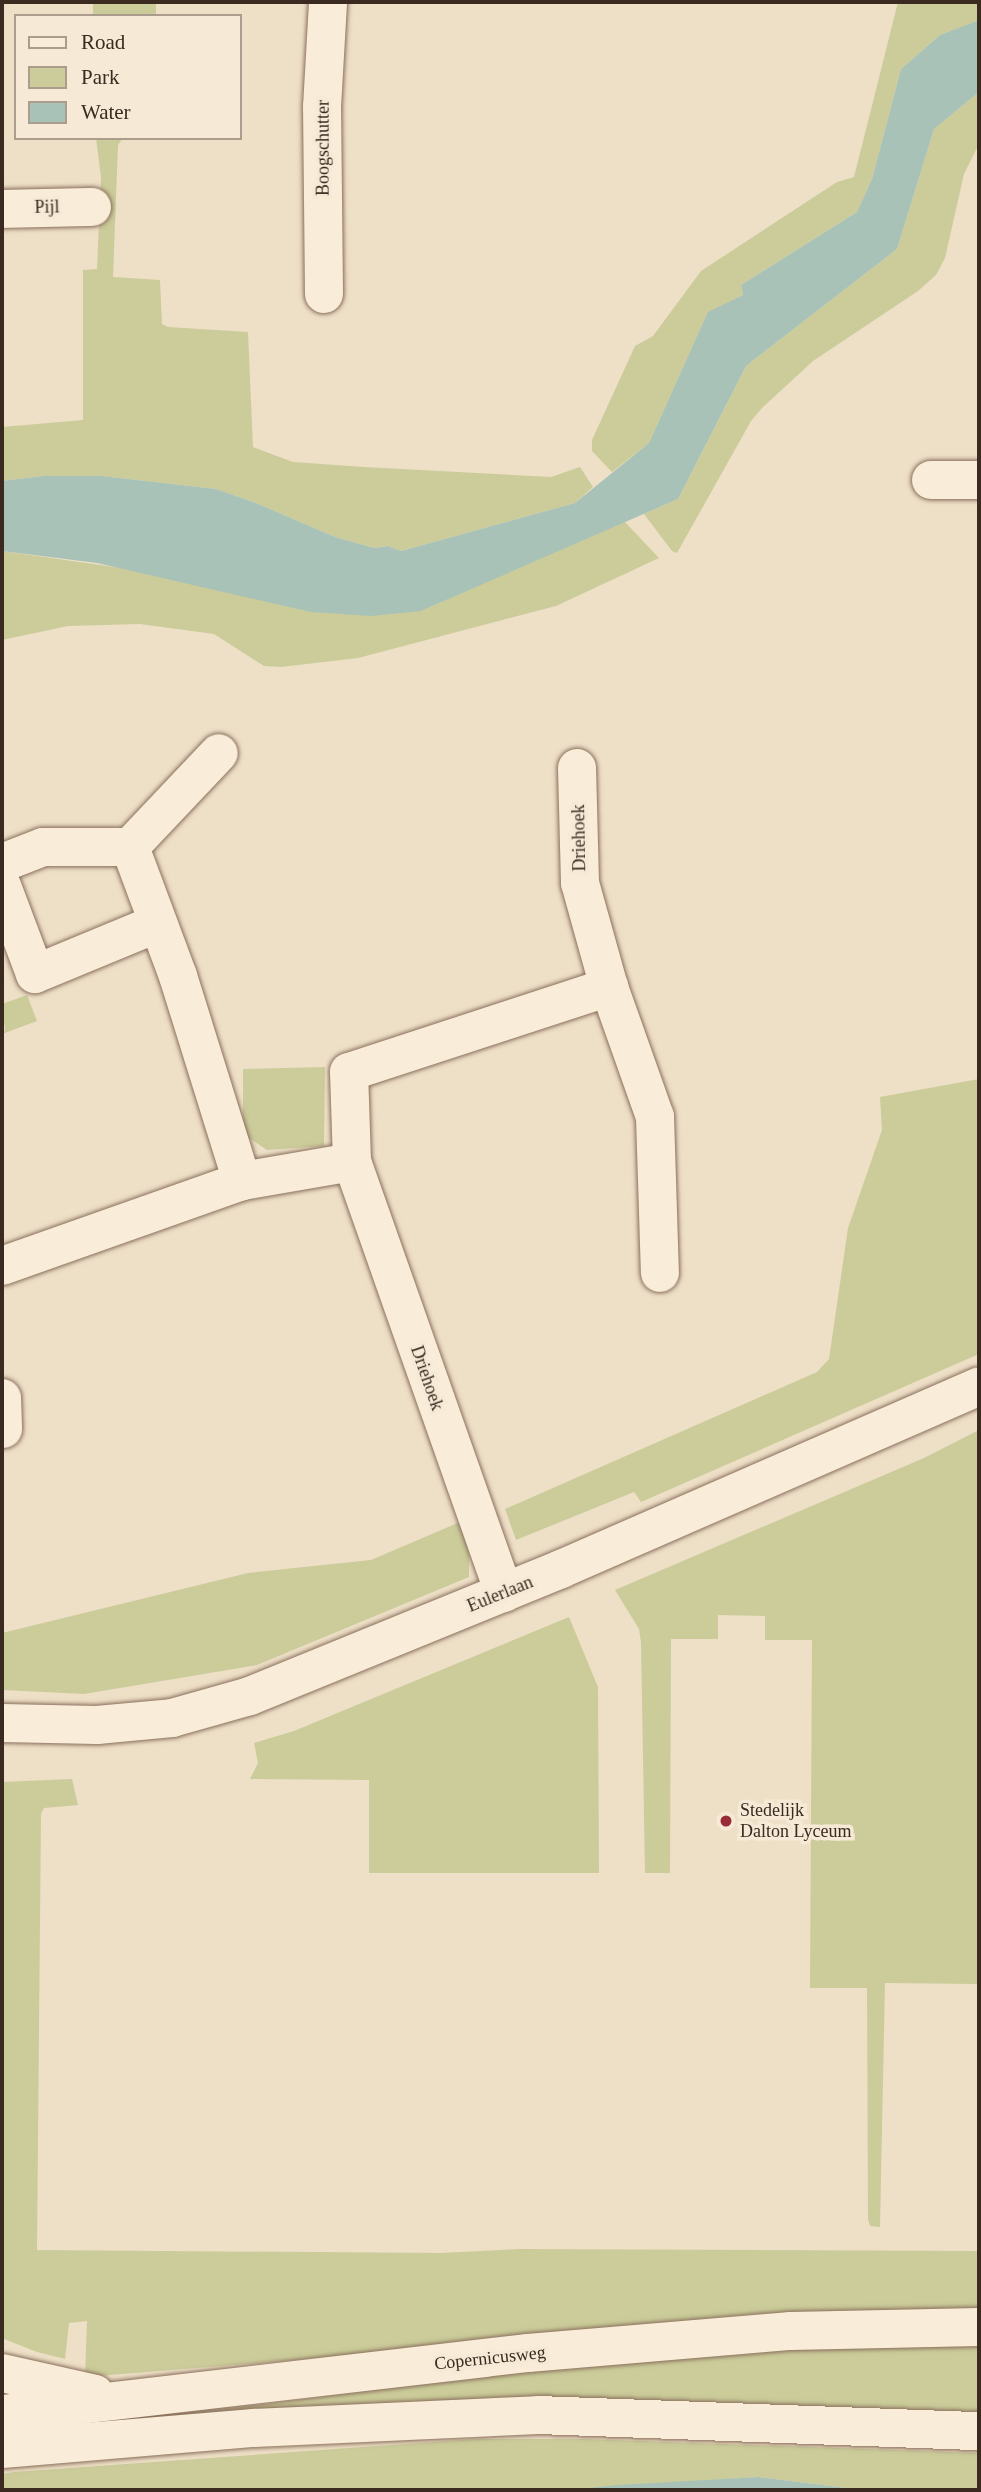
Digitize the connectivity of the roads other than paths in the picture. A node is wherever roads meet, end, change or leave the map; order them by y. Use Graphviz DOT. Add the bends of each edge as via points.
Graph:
graph roads {
  1 [pos="328,2"];
  2 [pos="92,207"];
  3 [pos="2,209"];
  4 [pos="324,294"];
  5 [pos="930,480"];
  6 [pos="979,480"];
  7 [pos="219,753"];
  8 [pos="577,768"];
  9 [pos="130,847"];
  10 [pos="2,863"];
  11 [pos="2,886"];
  12 [pos="158,923"];
  13 [pos="610,987"];
  14 [pos="352,1162"];
  15 [pos="243,1181"];
  16 [pos="2,1266"];
  17 [pos="660,1273"];
  18 [pos="979,1386"];
  19 [pos="503,1593"];
  20 [pos="2,1723"];
  21 [pos="979,2328"];
  22 [pos="2,2373"];
  23 [pos="124,2401"];
  24 [pos="2,2414"];
  25 [pos="979,2431"];
  26 [pos="2,2449"];
  1 -- 4 [label="street, Boogschutter" via="322,107"];
  2 -- 3 [label="street, Pijl"];
  5 -- 6 [label="street"];
  7 -- 9 [label="street"];
  8 -- 13 [label="street, Driehoek" via="580,883"];
  9 -- 10 [label="street" via="43,847"];
  9 -- 12 [label="street"];
  11 -- 12 [label="street" via="35,974"];
  12 -- 15 [label="street"];
  13 -- 14 [label="street, Driehoek" via="349,1072"];
  13 -- 17 [label="street, Driehoek" via="655,1117"];
  14 -- 15 [label="street"];
  14 -- 19 [label="street, Driehoek"];
  15 -- 16 [label="street"];
  18 -- 19 [label="street, Eulerlaan"];
  19 -- 20 [label="street, Eulerlaan" via="250,1696 172,1717 97,1725"];
  21 -- 23 [label="street, Copernicusweg" via="791,2330 528,2353"];
  22 -- 23 [label="street"];
  23 -- 24 [label="street, Copernicusweg"];
  25 -- 26 [label="street" via="538,2415 254,2428"];
}
